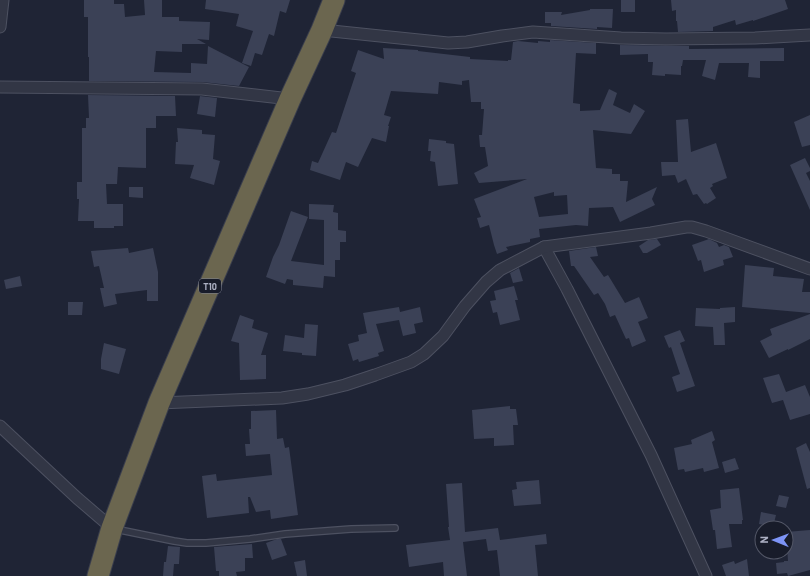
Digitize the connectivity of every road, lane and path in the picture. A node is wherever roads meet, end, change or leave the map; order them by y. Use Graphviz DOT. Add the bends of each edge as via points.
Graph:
graph roads {
  1 [pos="3,0"];
  2 [pos="334,0"];
  3 [pos="0,27"];
  4 [pos="322,30"];
  5 [pos="810,35"];
  6 [pos="0,87"];
  7 [pos="290,99"];
  8 [pos="544,247"];
  9 [pos="810,269"];
  10 [pos="159,402"];
  11 [pos="0,426"];
  12 [pos="112,528"];
  13 [pos="395,528"];
  14 [pos="98,576"];
  15 [pos="706,576"];
  1 -- 3 [label="street"];
  2 -- 4 [label="highway, T10"];
  4 -- 5 [label="street" via="448,43 533,32 666,39"];
  4 -- 7 [label="highway, T10"];
  6 -- 7 [label="street" via="202,89"];
  7 -- 10 [label="highway, T10"];
  8 -- 9 [label="street" via="692,227"];
  8 -- 10 [label="street" via="500,270 486,282 443,336 411,362 375,376 308,394 282,398"];
  8 -- 15 [label="street" via="651,455"];
  10 -- 12 [label="highway, T10"];
  11 -- 12 [label="street" via="76,498"];
  12 -- 13 [label="lane" via="174,541 206,543 350,529"];
  12 -- 14 [label="highway, T10"];
}
